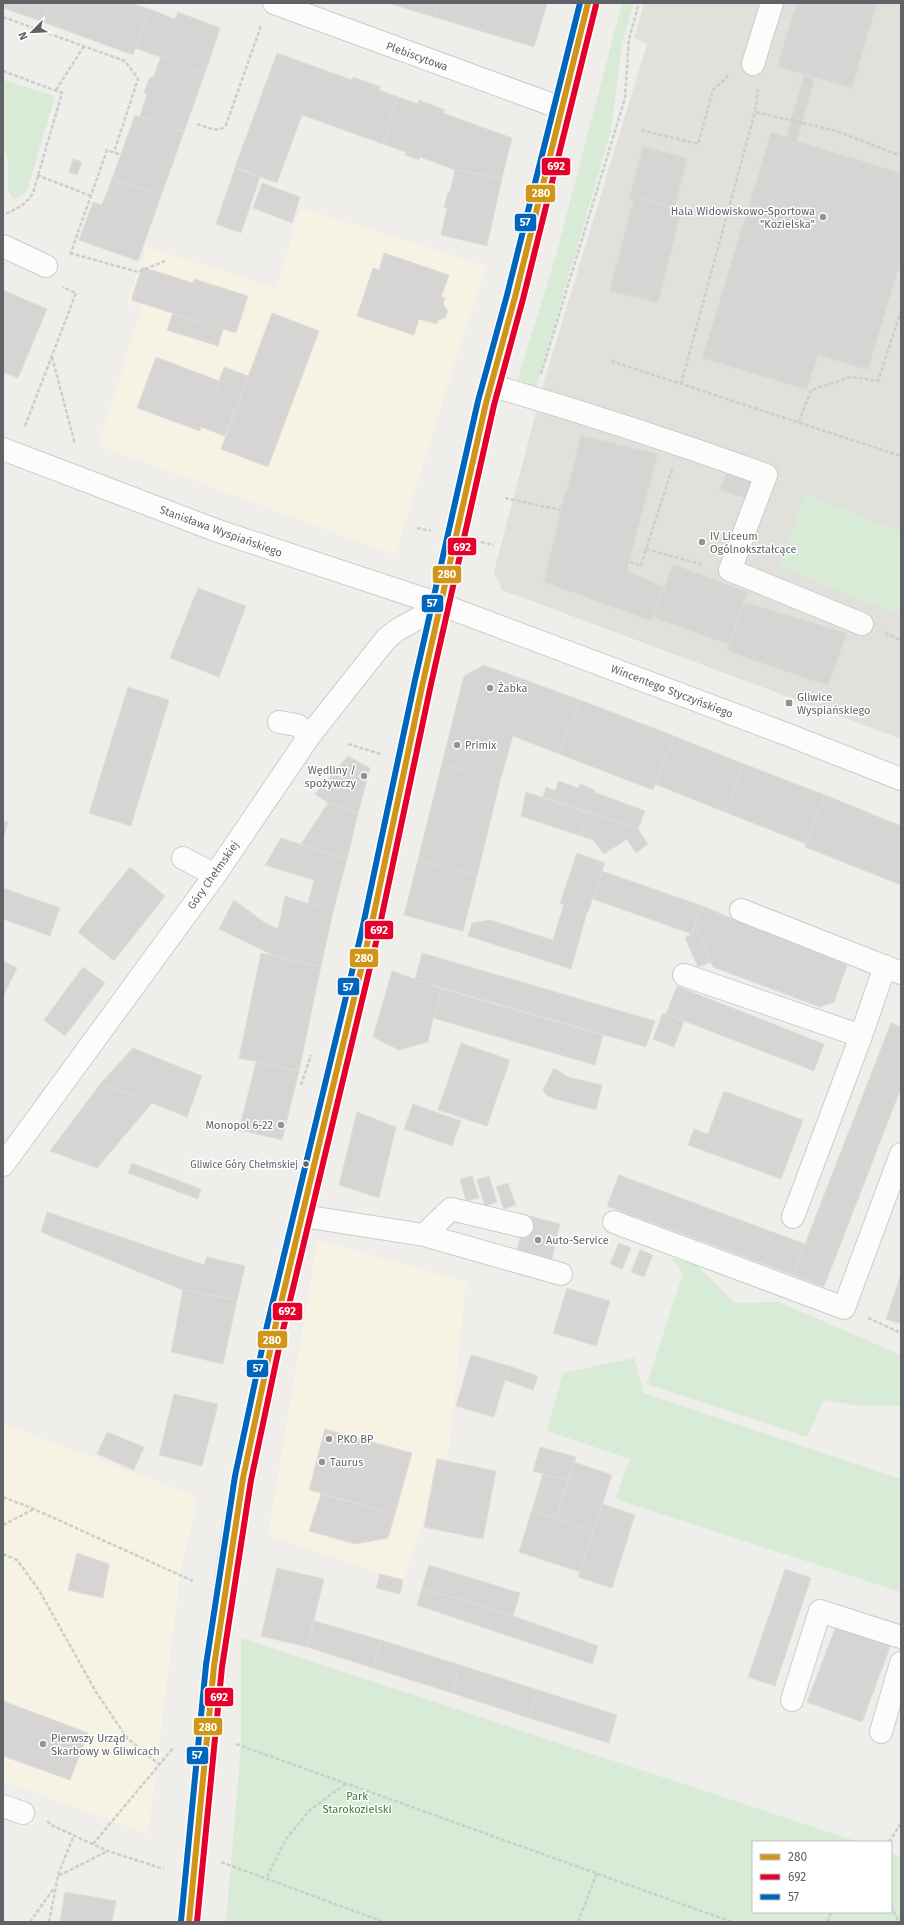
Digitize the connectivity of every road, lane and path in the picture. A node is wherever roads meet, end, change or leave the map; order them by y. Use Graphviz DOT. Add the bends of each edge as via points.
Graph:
graph roads {
  1 [pos="588,3"];
  2 [pos="639,3"];
  3 [pos="772,3"];
  4 [pos="268,12"];
  5 [pos="3,17"];
  6 [pos="84,46"];
  7 [pos="753,64"];
  8 [pos="3,71"];
  9 [pos="56,90"];
  10 [pos="757,95"];
  11 [pos="561,108"];
  12 [pos="755,112"];
  13 [pos="197,124"];
  14 [pos="641,130"];
  15 [pos="114,152"];
  16 [pos="121,155"];
  17 [pos="901,156"];
  18 [pos="3,162"];
  19 [pos="3,171"];
  20 [pos="37,176"];
  21 [pos="91,196"];
  22 [pos="3,215"];
  23 [pos="3,246"];
  24 [pos="70,253"];
  25 [pos="68,259"];
  26 [pos="165,262"];
  27 [pos="46,266"];
  28 [pos="59,285"];
  29 [pos="901,311"];
  30 [pos="52,356"];
  31 [pos="611,361"];
  32 [pos="681,384"];
  33 [pos="490,385"];
  34 [pos="534,398"];
  35 [pos="799,422"];
  36 [pos="25,426"];
  37 [pos="76,444"];
  38 [pos="680,444"];
  39 [pos="3,449"];
  40 [pos="901,456"];
  41 [pos="505,498"];
  42 [pos="560,510"];
  43 [pos="417,528"];
  44 [pos="431,531"];
  45 [pos="475,541"];
  46 [pos="494,545"];
  47 [pos="646,548"];
  48 [pos="630,562"];
  49 [pos="701,564"];
  50 [pos="442,605"];
  51 [pos="862,624"];
  52 [pos="279,722"];
  53 [pos="310,735"];
  54 [pos="348,744"];
  55 [pos="384,755"];
  56 [pos="901,779"];
  57 [pos="183,858"];
  58 [pos="214,875"];
  59 [pos="741,910"];
  60 [pos="893,970"];
  61 [pos="684,975"];
  62 [pos="861,1036"];
  63 [pos="901,1154"];
  64 [pos="3,1165"];
  65 [pos="303,1216"];
  66 [pos="793,1217"];
  67 [pos="614,1222"];
  68 [pos="522,1226"];
  69 [pos="424,1235"];
  70 [pos="561,1274"];
  71 [pos="844,1308"];
  72 [pos="901,1333"];
  73 [pos="3,1497"];
  74 [pos="34,1509"];
  75 [pos="3,1525"];
  76 [pos="3,1554"];
  77 [pos="193,1581"];
  78 [pos="901,1637"];
  79 [pos="901,1663"];
  80 [pos="792,1700"];
  81 [pos="881,1732"];
  82 [pos="236,1744"];
  83 [pos="174,1747"];
  84 [pos="160,1765"];
  85 [pos="348,1783"];
  86 [pos="901,1823"];
  87 [pos="53,1826"];
  88 [pos="74,1835"];
  89 [pos="890,1841"];
  90 [pos="93,1844"];
  91 [pos="108,1851"];
  92 [pos="219,1861"];
  93 [pos="164,1869"];
  94 [pos="596,1873"];
  95 [pos="58,1876"];
  96 [pos="267,1877"];
  97 [pos="56,1886"];
  98 [pos="892,1908"];
  99 [pos="30,1922"];
  100 [pos="49,1922"];
  101 [pos="190,1922"];
  102 [pos="384,1922"];
  103 [pos="578,1922"];
  104 [pos="732,1922"];
  105 [pos="899,1922"];
  1 -- 11 [label="street"];
  2 -- 34 [label="path" via="628,38 626,98"];
  3 -- 7 [label="street"];
  4 -- 11 [label="street, Plebiscytowa"];
  4 -- 13 [label="path" via="226,125 218,130"];
  5 -- 6 [label="path"];
  6 -- 9 [label="path"];
  6 -- 15 [label="path" via="125,61 138,79"];
  7 -- 14 [label="path" via="736,69 713,90 698,144"];
  8 -- 9 [label="path"];
  9 -- 20 [label="path" via="62,93"];
  10 -- 12 [label="path"];
  11 -- 33 [label="street" via="515,297"];
  12 -- 17 [label="path" via="837,131"];
  12 -- 32 [label="path"];
  15 -- 16 [label="path"];
  15 -- 21 [label="path" via="107,150"];
  18 -- 19 [label="path"];
  20 -- 21 [label="path"];
  20 -- 22 [label="path" via="28,202"];
  21 -- 24 [label="path"];
  23 -- 27 [label="street"];
  24 -- 25 [label="path"];
  24 -- 26 [label="path" via="138,272"];
  28 -- 30 [label="path" via="76,293"];
  29 -- 35 [label="path" via="878,381 851,377 811,390"];
  30 -- 36 [label="path"];
  30 -- 37 [label="path"];
  31 -- 32 [label="path"];
  32 -- 35 [label="path"];
  33 -- 34 [label="street"];
  33 -- 50 [label="street"];
  34 -- 38 [label="street"];
  35 -- 40 [label="path"];
  38 -- 47 [label="path"];
  38 -- 51 [label="street" via="766,475 730,570"];
  39 -- 50 [label="street, Stanisława Wyspiańskiego" via="218,531"];
  41 -- 42 [label="path"];
  43 -- 44 [label="path"];
  45 -- 46 [label="path"];
  47 -- 48 [label="path" via="641,566"];
  47 -- 49 [label="path"];
  50 -- 53 [label="street, Góry Chełmskiej" via="386,639"];
  50 -- 56 [label="street, Wincentego Styczyńskiego"];
  50 -- 65 [label="street" via="370,932"];
  52 -- 53 [label="street" via="297,725"];
  53 -- 58 [label="street, Góry Chełmskiej"];
  54 -- 55 [label="path"];
  57 -- 58 [label="street"];
  58 -- 64 [label="street, Góry Chełmskiej"];
  59 -- 60 [label="street"];
  60 -- 62 [label="street"];
  61 -- 62 [label="street"];
  62 -- 66 [label="street"];
  63 -- 71 [label="street"];
  65 -- 69 [label="street"];
  65 -- 101 [label="street" via="272,1340 232,1541 214,1666"];
  67 -- 71 [label="street"];
  68 -- 69 [label="street" via="451,1209"];
  69 -- 70 [label="street"];
  71 -- 72 [label="path"];
  73 -- 74 [label="path"];
  74 -- 75 [label="path"];
  74 -- 77 [label="path"];
  76 -- 84 [label="path" via="17,1560 39,1590 96,1692 127,1738"];
  78 -- 80 [label="street" via="820,1611"];
  79 -- 81 [label="street"];
  82 -- 85 [label="path"];
  83 -- 84 [label="path"];
  84 -- 90 [label="path"];
  85 -- 94 [label="path"];
  85 -- 96 [label="path" via="310,1810 286,1839"];
  86 -- 89 [label="path"];
  87 -- 88 [label="path"];
  88 -- 90 [label="path"];
  88 -- 95 [label="path"];
  90 -- 91 [label="path"];
  91 -- 93 [label="path"];
  91 -- 95 [label="path"];
  92 -- 96 [label="path"];
  94 -- 103 [label="path"];
  94 -- 104 [label="path"];
  95 -- 97 [label="path"];
  96 -- 102 [label="path"];
  97 -- 99 [label="path"];
  97 -- 100 [label="path"];
  98 -- 105 [label="path"];
}
